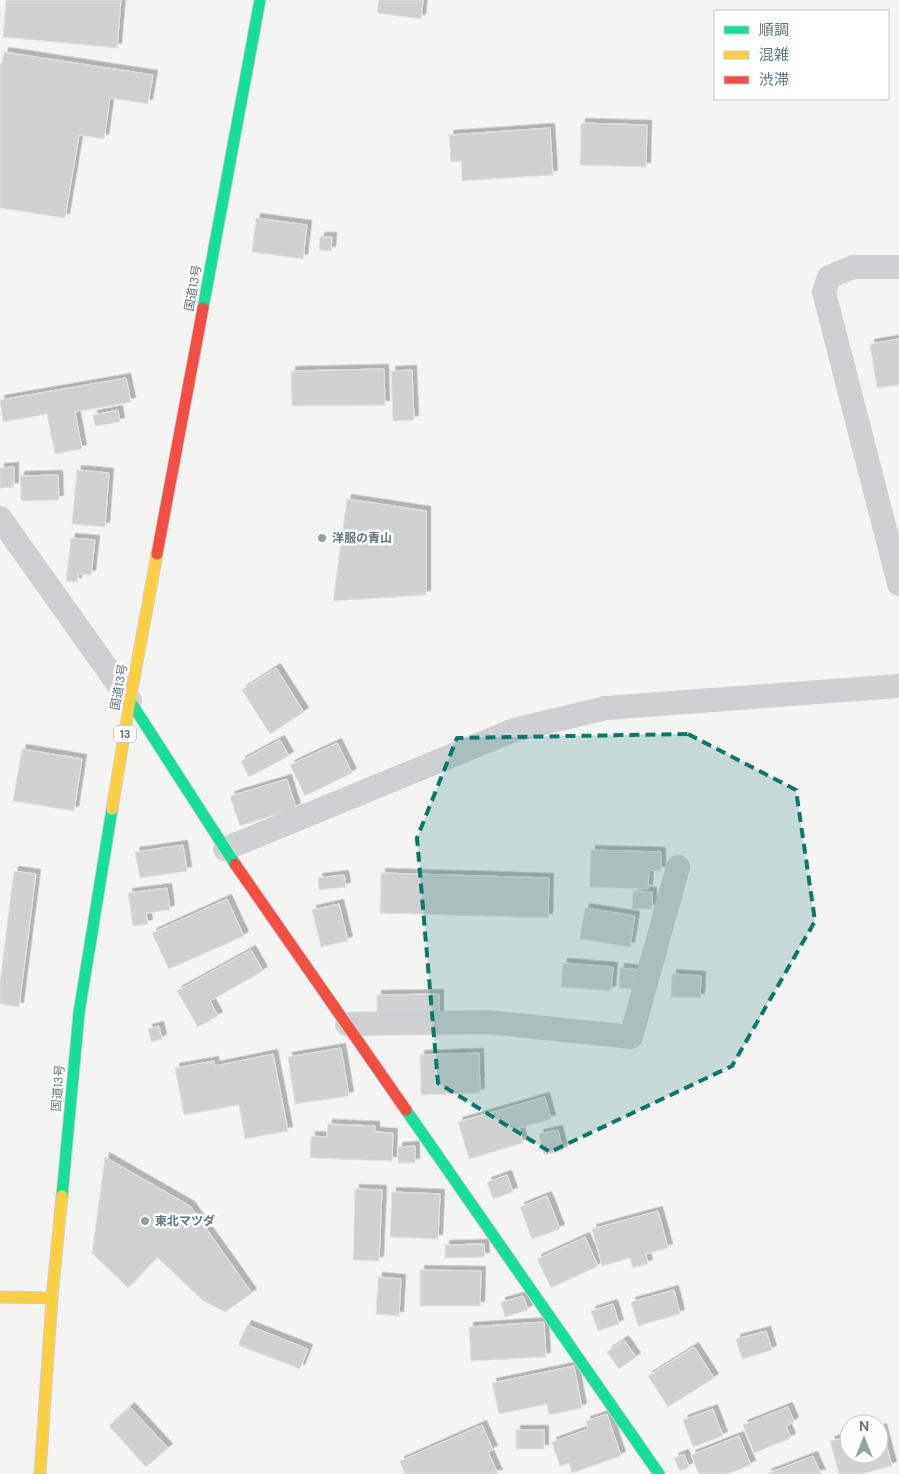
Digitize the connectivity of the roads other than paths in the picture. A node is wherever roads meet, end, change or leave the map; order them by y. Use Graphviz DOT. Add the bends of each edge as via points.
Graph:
graph roads {
  1 [pos="260,0"];
  2 [pos="899,267"];
  3 [pos="0,518"];
  4 [pos="899,584"];
  5 [pos="899,686"];
  6 [pos="130,701"];
  7 [pos="225,849"];
  8 [pos="678,867"];
  9 [pos="347,1024"];
  10 [pos="0,1297"];
  11 [pos="52,1298"];
  12 [pos="40,1474"];
  13 [pos="659,1474"];
  1 -- 6 [label="main road, 国道13号 / 13"];
  2 -- 4 [label="street" via="853,268 829,277 824,292"];
  3 -- 6 [label="street"];
  5 -- 7 [label="street" via="606,708 514,730"];
  6 -- 7 [label="main road"];
  6 -- 11 [label="main road, 国道13号 / 13" via="79,1013"];
  7 -- 9 [label="main road"];
  8 -- 9 [label="street" via="631,1037 487,1022"];
  9 -- 13 [label="main road"];
  10 -- 11 [label="main road"];
  11 -- 12 [label="main road, 国道13号 / 13"];
}
